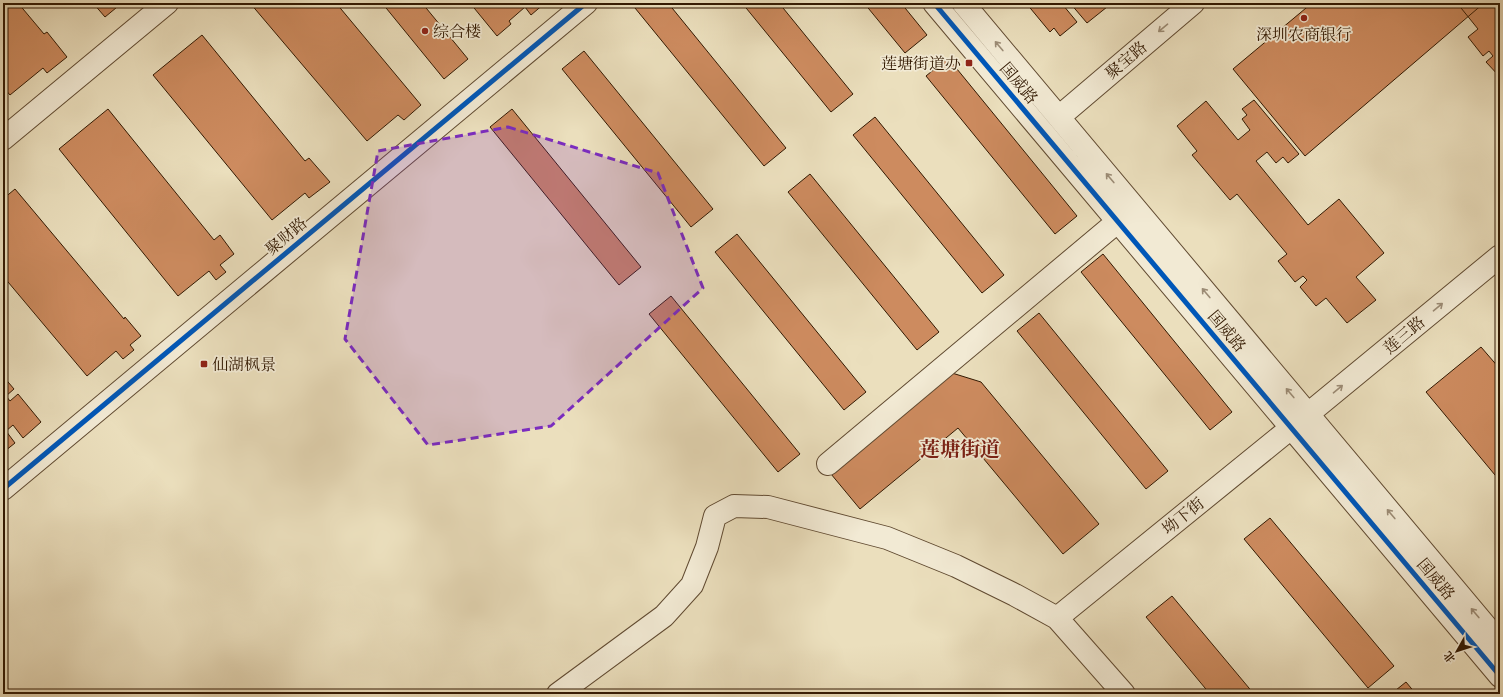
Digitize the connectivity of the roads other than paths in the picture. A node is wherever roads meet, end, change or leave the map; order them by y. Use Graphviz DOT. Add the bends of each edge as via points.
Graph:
graph roads {
  1 [pos="167,3"];
  2 [pos="586,3"];
  3 [pos="934,3"];
  4 [pos="963,3"];
  5 [pos="1193,3"];
  6 [pos="1058,117"];
  7 [pos="3,139"];
  8 [pos="1135,208"];
  9 [pos="1118,222"];
  10 [pos="1500,256"];
  11 [pos="1308,414"];
  12 [pos="1291,428"];
  13 [pos="828,464"];
  14 [pos="3,489"];
  15 [pos="1057,618"];
  16 [pos="1500,643"];
  17 [pos="1500,676"];
  18 [pos="558,694"];
  19 [pos="1124,694"];
  1 -- 7 [label="street"];
  2 -- 14 [label="street, 聚财路"];
  3 -- 9 [label="street, 国威路"];
  6 -- 4 [label="street, 国威路, one-way"];
  5 -- 6 [label="street, 聚宝路, one-way"];
  8 -- 6 [label="street, 国威路, one-way"];
  8 -- 9 [label="street"];
  11 -- 8 [label="street, 国威路, one-way"];
  9 -- 12 [label="street, 国威路"];
  9 -- 13 [label="street"];
  11 -- 10 [label="street, 莲三路, one-way"];
  11 -- 12 [label="street, 坳下街"];
  16 -- 11 [label="street, 国威路, one-way"];
  12 -- 15 [label="street, 坳下街"];
  12 -- 17 [label="street, 国威路"];
  15 -- 18 [label="street" via="956,566 887,538 768,507 734,506 715,516 707,547 692,585 664,616"];
  15 -- 19 [label="street"];
}
